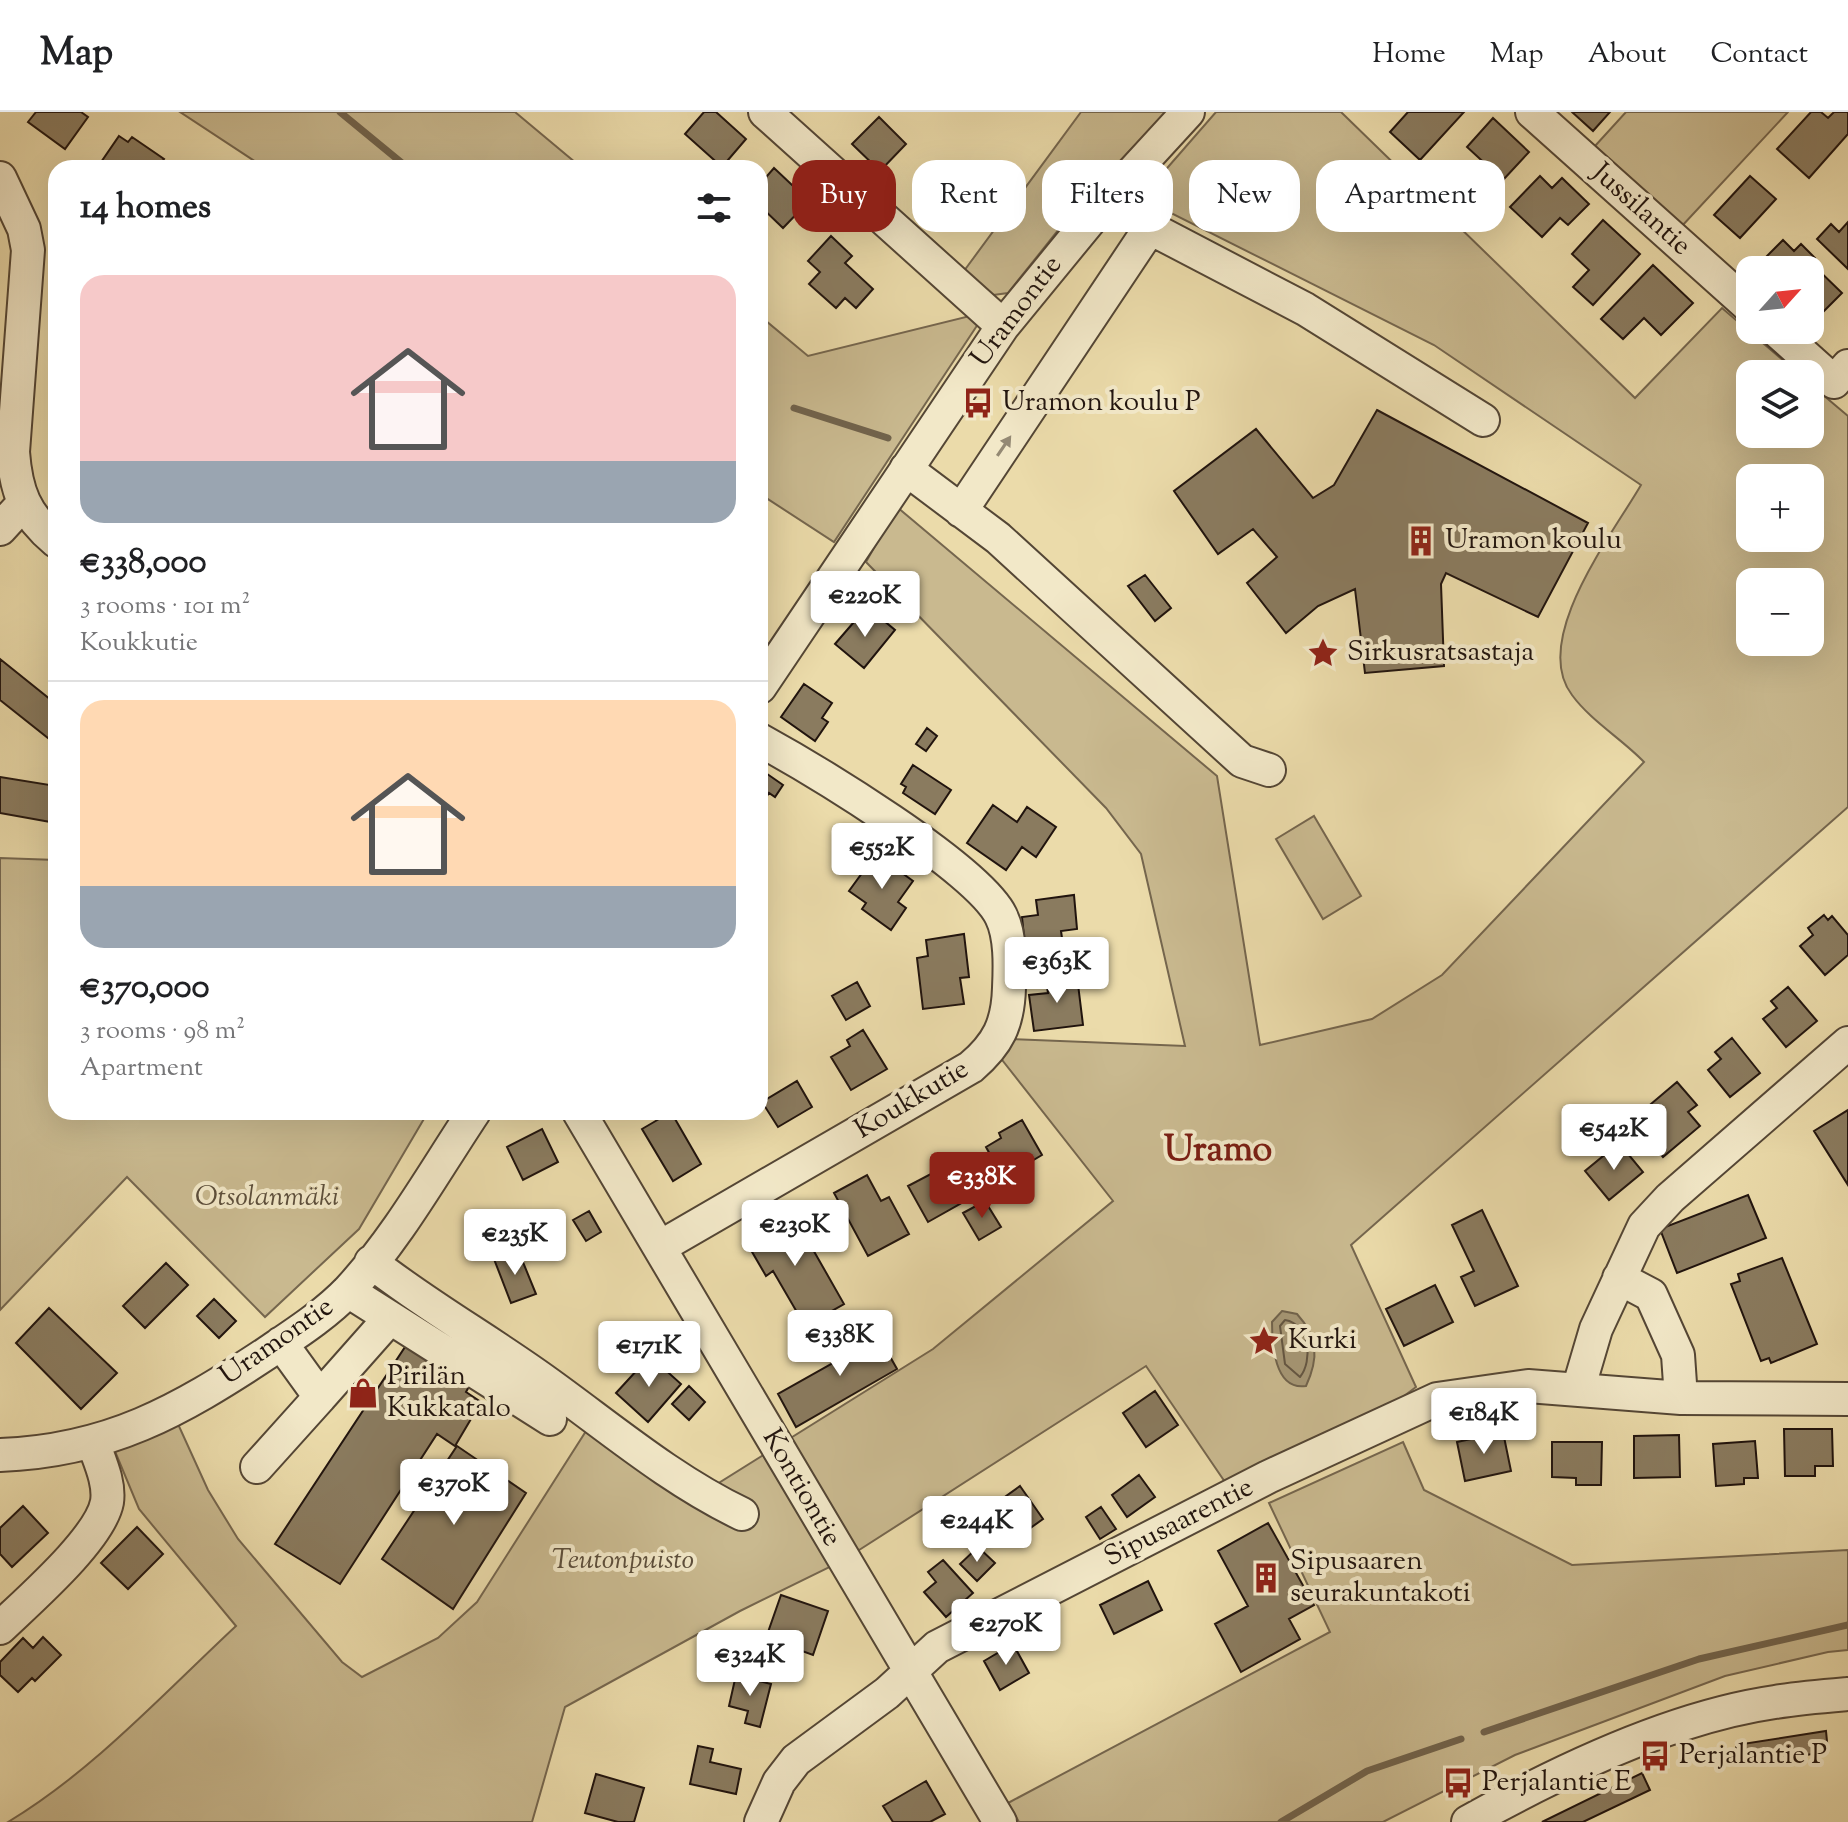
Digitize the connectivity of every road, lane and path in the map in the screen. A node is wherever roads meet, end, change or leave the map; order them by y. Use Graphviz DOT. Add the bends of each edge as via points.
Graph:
graph roads {
  1 [pos="765,112"];
  2 [pos="1188,112"];
  3 [pos="1532,112"];
  4 [pos="1144,160"];
  5 [pos="0,178"];
  6 [pos="1081,232"];
  7 [pos="1147,232"];
  8 [pos="1158,232"];
  9 [pos="42,250"];
  10 [pos="1736,294"];
  11 [pos="1003,326"];
  12 [pos="1792,344"];
  13 [pos="1848,366"];
  14 [pos="1483,420"];
  15 [pos="906,469"];
  16 [pos="22,505"];
  17 [pos="961,511"];
  18 [pos="0,529"];
  19 [pos="48,534"];
  20 [pos="768,672"];
  21 [pos="768,745"];
  22 [pos="1269,770"];
  23 [pos="1848,1043"];
  24 [pos="469,1120"];
  25 [pos="584,1120"];
  26 [pos="660,1247"];
  27 [pos="371,1262"];
  28 [pos="1619,1278"];
  29 [pos="348,1291"];
  30 [pos="390,1318"];
  31 [pos="281,1343"];
  32 [pos="1578,1390"];
  33 [pos="320,1397"];
  34 [pos="1681,1398"];
  35 [pos="1848,1399"];
  36 [pos="550,1419"];
  37 [pos="93,1442"];
  38 [pos="0,1455"];
  39 [pos="257,1467"];
  40 [pos="742,1514"];
  41 [pos="0,1628"];
  42 [pos="910,1670"];
  43 [pos="1848,1694"];
  44 [pos="1488,1817"];
  45 [pos="761,1822"];
  46 [pos="1000,1822"];
  1 -- 11 [label="street"];
  2 -- 4 [label="street, Uramontie"];
  3 -- 10 [label="street, Jussilantie"];
  5 -- 9 [label="street" via="24,229"];
  6 -- 11 [label="street, Uramontie"];
  17 -- 7 [label="street, one-way"];
  8 -- 14 [label="street" via="1305,309"];
  9 -- 16 [label="street" via="13,452"];
  11 -- 15 [label="street, Uramontie"];
  12 -- 13 [label="street" via="1834,382"];
  15 -- 17 [label="street"];
  15 -- 20 [label="street, Uramontie"];
  16 -- 18 [label="street"];
  16 -- 19 [label="street"];
  17 -- 22 [label="street" via="1021,559 1242,761"];
  21 -- 26 [label="street, Koukkutie" via="935,852 992,901 1002,918 1010,962 1008,1014 997,1041 971,1067"];
  23 -- 28 [label="street" via="1670,1198 1644,1226"];
  24 -- 27 [label="street, Uramontie"];
  25 -- 26 [label="street, Kontiontie"];
  26 -- 42 [label="street, Kontiontie"];
  27 -- 29 [label="street, Uramontie"];
  27 -- 40 [label="street" via="701,1494"];
  28 -- 32 [label="street" via="1596,1329"];
  28 -- 34 [label="street" via="1651,1295 1678,1355"];
  29 -- 30 [label="street"];
  29 -- 31 [label="street, Uramontie"];
  30 -- 33 [label="street"];
  30 -- 36 [label="street"];
  31 -- 33 [label="street"];
  31 -- 37 [label="street, Uramontie" via="173,1413"];
  32 -- 34 [label="street, Sipusaarentie"];
  32 -- 42 [label="street, Sipusaarentie" via="1494,1389 1437,1399 1397,1415 937,1647"];
  33 -- 39 [label="street"];
  34 -- 35 [label="street, Sipusaarentie"];
  37 -- 38 [label="street, Uramontie"];
  37 -- 41 [label="street" via="107,1484 104,1511 92,1533"];
  42 -- 45 [label="street, Sipusaarentie" via="796,1760"];
  42 -- 46 [label="street, Kontiontie"];
  43 -- 44 [label="street" via="1717,1715 1565,1771"];
}
